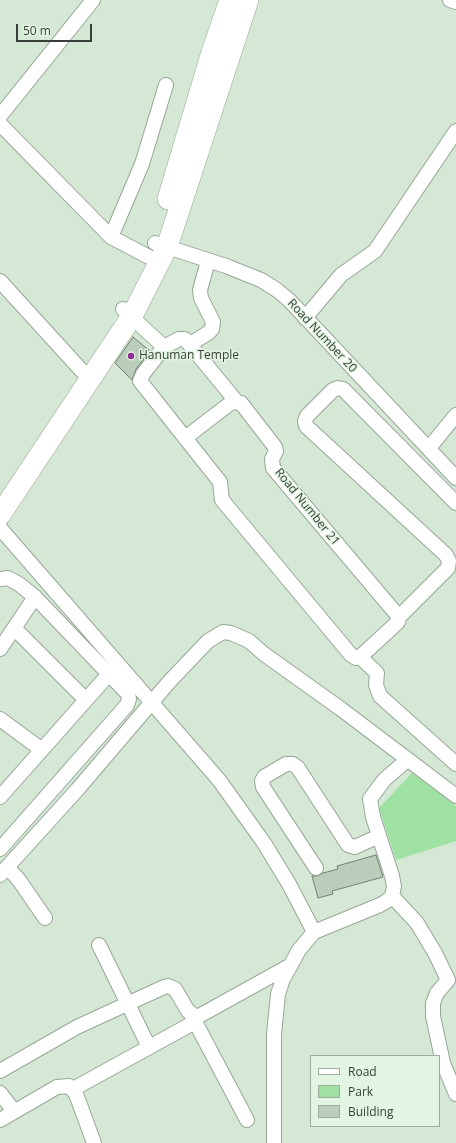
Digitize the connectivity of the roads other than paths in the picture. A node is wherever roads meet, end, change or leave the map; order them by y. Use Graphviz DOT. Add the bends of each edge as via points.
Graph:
graph roads {
  1 [pos="93,0"];
  2 [pos="230,0"];
  3 [pos="248,0"];
  4 [pos="450,0"];
  5 [pos="456,2"];
  6 [pos="166,85"];
  7 [pos="0,116"];
  8 [pos="0,124"];
  9 [pos="456,131"];
  10 [pos="111,237"];
  11 [pos="157,249"];
  12 [pos="208,260"];
  13 [pos="0,281"];
  14 [pos="128,312"];
  15 [pos="305,318"];
  16 [pos="190,344"];
  17 [pos="164,347"];
  18 [pos="82,371"];
  19 [pos="236,402"];
  20 [pos="456,415"];
  21 [pos="185,438"];
  22 [pos="429,448"];
  23 [pos="456,478"];
  24 [pos="0,492"];
  25 [pos="456,503"];
  26 [pos="0,515"];
  27 [pos="0,528"];
  28 [pos="452,564"];
  29 [pos="0,579"];
  30 [pos="35,597"];
  31 [pos="398,620"];
  32 [pos="14,628"];
  33 [pos="0,649"];
  34 [pos="360,657"];
  35 [pos="109,674"];
  36 [pos="86,700"];
  37 [pos="152,702"];
  38 [pos="0,719"];
  39 [pos="42,750"];
  40 [pos="407,760"];
  41 [pos="456,764"];
  42 [pos="456,796"];
  43 [pos="0,797"];
  44 [pos="379,836"];
  45 [pos="0,849"];
  46 [pos="316,868"];
  47 [pos="4,871"];
  48 [pos="392,896"];
  49 [pos="45,918"];
  50 [pos="314,932"];
  51 [pos="99,946"];
  52 [pos="292,965"];
  53 [pos="128,1004"];
  54 [pos="193,1018"];
  55 [pos="149,1047"];
  56 [pos="440,1055"];
  57 [pos="441,1064"];
  58 [pos="0,1071"];
  59 [pos="73,1089"];
  60 [pos="0,1093"];
  61 [pos="456,1094"];
  62 [pos="14,1111"];
  63 [pos="0,1120"];
  64 [pos="247,1120"];
  65 [pos="94,1143"];
  66 [pos="274,1143"];
  1 -- 7 [label="street"];
  2 -- 11 [label="highway" via="212,52"];
  3 -- 11 [label="highway"];
  4 -- 5 [label="street"];
  6 -- 10 [label="street" via="142,164"];
  8 -- 10 [label="street, Road Number 20"];
  9 -- 15 [label="street" via="375,251 341,275"];
  10 -- 11 [label="street, Road Number 20"];
  11 -- 12 [label="street, Road Number 20"];
  11 -- 14 [label="highway"];
  12 -- 15 [label="street, Road Number 20" via="261,280 277,290"];
  12 -- 16 [label="street" via="200,290 201,298 213,322 212,329"];
  13 -- 18 [label="street"];
  14 -- 17 [label="street"];
  14 -- 18 [label="highway"];
  14 -- 26 [label="highway"];
  15 -- 22 [label="street, Road Number 20"];
  16 -- 17 [label="street" via="185,339 179,339"];
  16 -- 19 [label="street, Road Number 21"];
  17 -- 21 [label="street" via="140,381"];
  18 -- 24 [label="highway"];
  19 -- 21 [label="street" via="232,402"];
  19 -- 31 [label="street, Road Number 21" via="241,403 275,447 273,468"];
  20 -- 22 [label="street"];
  21 -- 34 [label="street" via="220,482 222,500 351,655"];
  22 -- 23 [label="street, Road Number 20"];
  25 -- 28 [label="street" via="343,390 333,390 307,416 306,426 446,555"];
  27 -- 37 [label="street"];
  28 -- 31 [label="street"];
  29 -- 30 [label="street" via="8,578"];
  30 -- 32 [label="street"];
  30 -- 35 [label="street"];
  31 -- 34 [label="street"];
  32 -- 33 [label="street"];
  32 -- 36 [label="street"];
  34 -- 41 [label="street" via="377,674 376,685 380,696"];
  35 -- 36 [label="street"];
  35 -- 45 [label="street" via="128,694 127,706"];
  36 -- 39 [label="street"];
  37 -- 40 [label="street" via="208,641 223,632 231,633 249,641"];
  37 -- 47 [label="street"];
  37 -- 50 [label="street" via="241,809 289,884"];
  38 -- 39 [label="street"];
  39 -- 43 [label="street"];
  40 -- 42 [label="street"];
  40 -- 44 [label="street" via="384,780 370,799"];
  44 -- 46 [label="street" via="355,847 348,845 298,768 293,764 286,764 264,777 263,787"];
  44 -- 48 [label="street" via="392,876"];
  47 -- 49 [label="street" via="19,880"];
  48 -- 50 [label="street" via="380,905"];
  48 -- 56 [label="street" via="417,923 448,980 437,993 433,1003"];
  50 -- 52 [label="street" via="302,945"];
  51 -- 53 [label="street"];
  52 -- 54 [label="street" via="204,1015"];
  52 -- 66 [label="street" via="278,994 275,1013"];
  53 -- 54 [label="street" via="168,986 175,989"];
  53 -- 55 [label="street"];
  53 -- 58 [label="street" via="72,1030"];
  54 -- 55 [label="street"];
  54 -- 64 [label="street"];
  55 -- 59 [label="street"];
  57 -- 61 [label="street"];
  59 -- 62 [label="street" via="64,1085 57,1087"];
  59 -- 65 [label="street"];
  60 -- 62 [label="street"];
  62 -- 63 [label="street"];
}
